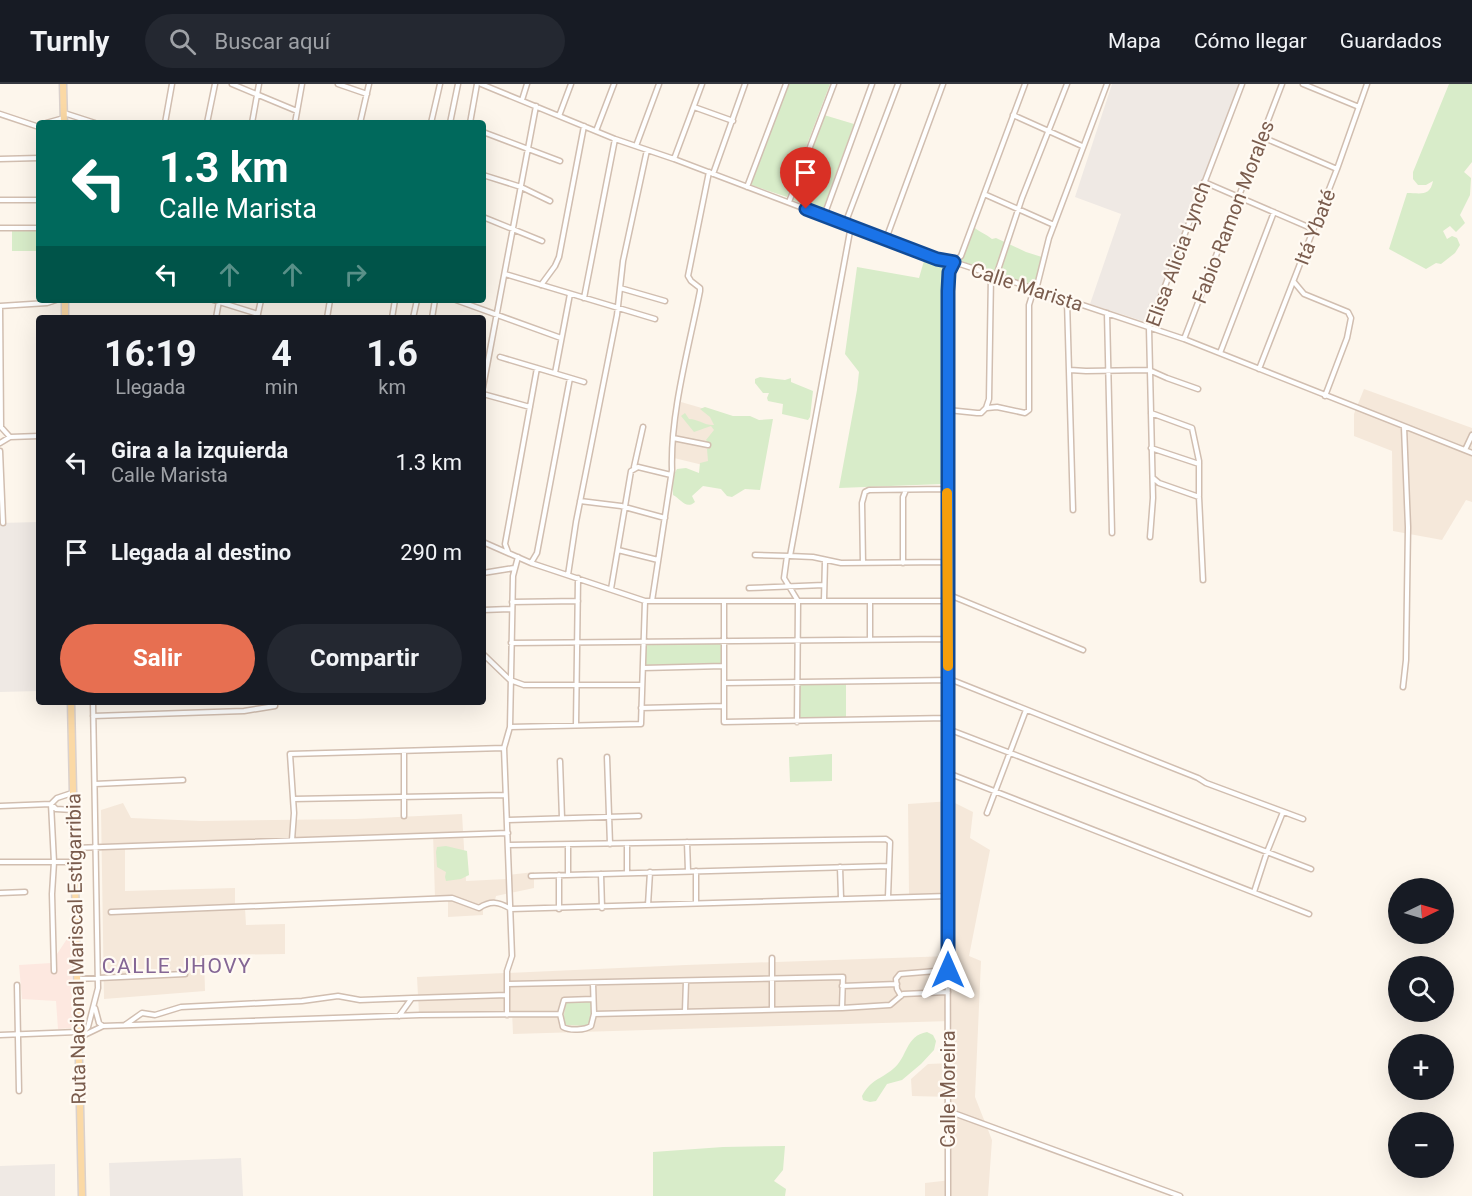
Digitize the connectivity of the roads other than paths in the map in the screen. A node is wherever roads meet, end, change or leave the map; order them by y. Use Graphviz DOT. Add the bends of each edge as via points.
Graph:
graph roads {
  1 [pos="63,84"];
  2 [pos="172,84"];
  3 [pos="214,84"];
  4 [pos="232,84"];
  5 [pos="259,84"];
  6 [pos="302,84"];
  7 [pos="338,84"];
  8 [pos="369,84"];
  9 [pos="440,84"];
  10 [pos="458,84"];
  11 [pos="479,84"];
  12 [pos="527,84"];
  13 [pos="570,84"];
  14 [pos="614,84"];
  15 [pos="659,84"];
  16 [pos="702,84"];
  17 [pos="745,84"];
  18 [pos="786,84"];
  19 [pos="834,84"];
  20 [pos="872,84"];
  21 [pos="898,84"];
  22 [pos="944,84"];
  23 [pos="1025,84"];
  24 [pos="1067,84"];
  25 [pos="1107,84"];
  26 [pos="1242,84"];
  27 [pos="1282,84"];
  28 [pos="1303,84"];
  29 [pos="1367,84"];
  30 [pos="487,85"];
  31 [pos="257,94"];
  32 [pos="367,94"];
  33 [pos="522,100"];
  34 [pos="536,106"];
  35 [pos="694,106"];
  36 [pos="1359,107"];
  37 [pos="297,111"];
  38 [pos="0,114"];
  39 [pos="1013,115"];
  40 [pos="559,117"];
  41 [pos="64,118"];
  42 [pos="166,120"];
  43 [pos="208,120"];
  44 [pos="253,120"];
  45 [pos="296,120"];
  46 [pos="361,120"];
  47 [pos="432,120"];
  48 [pos="451,120"];
  49 [pos="471,120"];
  50 [pos="733,121"];
  51 [pos="36,125"];
  52 [pos="584,126"];
  53 [pos="596,131"];
  54 [pos="1049,131"];
  55 [pos="486,133"];
  56 [pos="1262,137"];
  57 [pos="615,139"];
  58 [pos="636,146"];
  59 [pos="1082,147"];
  60 [pos="528,149"];
  61 [pos="647,150"];
  62 [pos="36,158"];
  63 [pos="0,159"];
  64 [pos="674,159"];
  65 [pos="560,161"];
  66 [pos="1337,169"];
  67 [pos="711,173"];
  68 [pos="486,176"];
  69 [pos="1204,182"];
  70 [pos="747,187"];
  71 [pos="521,188"];
  72 [pos="984,194"];
  73 [pos="1238,196"];
  74 [pos="0,200"];
  75 [pos="36,200"];
  76 [pos="550,201"];
  77 [pos="789,202"];
  78 [pos="1018,208"];
  79 [pos="1274,212"];
  80 [pos="824,216"];
  81 [pos="486,218"];
  82 [pos="845,224"];
  83 [pos="1054,225"];
  84 [pos="851,226"];
  85 [pos="0,228"];
  86 [pos="36,228"];
  87 [pos="513,229"];
  88 [pos="1313,229"];
  89 [pos="886,239"];
  90 [pos="542,241"];
  91 [pos="954,262"];
  92 [pos="505,274"];
  93 [pos="993,276"];
  94 [pos="1294,282"];
  95 [pos="541,285"];
  96 [pos="620,288"];
  97 [pos="1035,289"];
  98 [pos="570,294"];
  99 [pos="584,298"];
  100 [pos="1067,300"];
  101 [pos="665,301"];
  102 [pos="48,303"];
  103 [pos="224,303"];
  104 [pos="464,303"];
  105 [pos="0,306"];
  106 [pos="618,308"];
  107 [pos="1107,313"];
  108 [pos="255,315"];
  109 [pos="497,316"];
  110 [pos="655,319"];
  111 [pos="1149,328"];
  112 [pos="561,338"];
  113 [pos="1184,339"];
  114 [pos="1,347"];
  115 [pos="1220,353"];
  116 [pos="500,357"];
  117 [pos="537,368"];
  118 [pos="1149,369"];
  119 [pos="1259,369"];
  120 [pos="1070,370"];
  121 [pos="1108,370"];
  122 [pos="486,372"];
  123 [pos="555,373"];
  124 [pos="570,378"];
  125 [pos="584,382"];
  126 [pos="1198,389"];
  127 [pos="0,390"];
  128 [pos="486,395"];
  129 [pos="1325,396"];
  130 [pos="530,407"];
  131 [pos="987,408"];
  132 [pos="948,410"];
  133 [pos="1151,413"];
  134 [pos="0,427"];
  135 [pos="643,427"];
  136 [pos="1404,427"];
  137 [pos="1472,435"];
  138 [pos="10,436"];
  139 [pos="36,436"];
  140 [pos="673,438"];
  141 [pos="0,443"];
  142 [pos="708,445"];
  143 [pos="1151,448"];
  144 [pos="1465,450"];
  145 [pos="0,451"];
  146 [pos="1472,453"];
  147 [pos="1198,464"];
  148 [pos="634,468"];
  149 [pos="671,475"];
  150 [pos="1152,477"];
  151 [pos="1,484"];
  152 [pos="907,489"];
  153 [pos="947,489"];
  154 [pos="1199,497"];
  155 [pos="580,501"];
  156 [pos="625,507"];
  157 [pos="1073,510"];
  158 [pos="664,518"];
  159 [pos="3,523"];
  160 [pos="1112,533"];
  161 [pos="1150,537"];
  162 [pos="486,543"];
  163 [pos="618,550"];
  164 [pos="508,552"];
  165 [pos="755,555"];
  166 [pos="789,556"];
  167 [pos="518,557"];
  168 [pos="658,560"];
  169 [pos="825,561"];
  170 [pos="948,562"];
  171 [pos="531,563"];
  172 [pos="862,563"];
  173 [pos="903,563"];
  174 [pos="515,568"];
  175 [pos="486,573"];
  176 [pos="568,575"];
  177 [pos="578,578"];
  178 [pos="1203,580"];
  179 [pos="824,585"];
  180 [pos="790,587"];
  181 [pos="749,588"];
  182 [pos="610,589"];
  183 [pos="947,594"];
  184 [pos="824,600"];
  185 [pos="645,601"];
  186 [pos="651,601"];
  187 [pos="724,601"];
  188 [pos="798,601"];
  189 [pos="870,601"];
  190 [pos="947,601"];
  191 [pos="578,602"];
  192 [pos="512,603"];
  193 [pos="512,609"];
  194 [pos="486,610"];
  195 [pos="870,639"];
  196 [pos="947,639"];
  197 [pos="798,640"];
  198 [pos="724,641"];
  199 [pos="578,642"];
  200 [pos="644,642"];
  201 [pos="511,643"];
  202 [pos="1083,650"];
  203 [pos="486,657"];
  204 [pos="724,666"];
  205 [pos="643,668"];
  206 [pos="510,680"];
  207 [pos="948,680"];
  208 [pos="723,683"];
  209 [pos="798,683"];
  210 [pos="642,685"];
  211 [pos="577,686"];
  212 [pos="1403,687"];
  213 [pos="71,705"];
  214 [pos="93,705"];
  215 [pos="275,705"];
  216 [pos="723,706"];
  217 [pos="641,708"];
  218 [pos="1026,710"];
  219 [pos="71,715"];
  220 [pos="80,715"];
  221 [pos="93,716"];
  222 [pos="948,718"];
  223 [pos="797,722"];
  224 [pos="576,725"];
  225 [pos="510,727"];
  226 [pos="948,729"];
  227 [pos="504,748"];
  228 [pos="404,751"];
  229 [pos="1010,753"];
  230 [pos="607,757"];
  231 [pos="560,761"];
  232 [pos="948,773"];
  233 [pos="183,780"];
  234 [pos="95,784"];
  235 [pos="995,792"];
  236 [pos="72,794"];
  237 [pos="506,795"];
  238 [pos="404,797"];
  239 [pos="293,799"];
  240 [pos="51,804"];
  241 [pos="0,806"];
  242 [pos="73,810"];
  243 [pos="1283,812"];
  244 [pos="987,813"];
  245 [pos="404,816"];
  246 [pos="639,816"];
  247 [pos="609,817"];
  248 [pos="562,818"];
  249 [pos="1303,819"];
  250 [pos="508,820"];
  251 [pos="508,833"];
  252 [pos="292,840"];
  253 [pos="687,842"];
  254 [pos="610,844"];
  255 [pos="627,844"];
  256 [pos="509,845"];
  257 [pos="568,845"];
  258 [pos="97,847"];
  259 [pos="74,848"];
  260 [pos="1267,852"];
  261 [pos="0,862"];
  262 [pos="54,862"];
  263 [pos="74,862"];
  264 [pos="889,866"];
  265 [pos="840,867"];
  266 [pos="1311,869"];
  267 [pos="696,871"];
  268 [pos="650,872"];
  269 [pos="688,872"];
  270 [pos="627,873"];
  271 [pos="601,874"];
  272 [pos="559,875"];
  273 [pos="568,875"];
  274 [pos="531,876"];
  275 [pos="25,892"];
  276 [pos="1254,892"];
  277 [pos="0,893"];
  278 [pos="948,896"];
  279 [pos="888,897"];
  280 [pos="841,898"];
  281 [pos="696,903"];
  282 [pos="648,905"];
  283 [pos="602,908"];
  284 [pos="511,909"];
  285 [pos="559,909"];
  286 [pos="111,912"];
  287 [pos="1309,914"];
  288 [pos="772,958"];
  289 [pos="948,970"];
  290 [pos="54,971"];
  291 [pos="185,974"];
  292 [pos="99,978"];
  293 [pos="76,979"];
  294 [pos="771,979"];
  295 [pos="686,981"];
  296 [pos="593,982"];
  297 [pos="507,984"];
  298 [pos="897,984"];
  299 [pos="16,985"];
  300 [pos="843,986"];
  301 [pos="948,992"];
  302 [pos="507,995"];
  303 [pos="902,996"];
  304 [pos="412,998"];
  305 [pos="593,999"];
  306 [pos="94,1007"];
  307 [pos="842,1008"];
  308 [pos="772,1009"];
  309 [pos="685,1011"];
  310 [pos="560,1014"];
  311 [pos="594,1014"];
  312 [pos="507,1015"];
  313 [pos="399,1017"];
  314 [pos="124,1025"];
  315 [pos="103,1026"];
  316 [pos="18,1034"];
  317 [pos="0,1035"];
  318 [pos="78,1035"];
  319 [pos="19,1091"];
  320 [pos="948,1112"];
  321 [pos="82,1196"];
  322 [pos="948,1196"];
  323 [pos="1180,1196"];
  1 -- 41 [label="main road"];
  2 -- 42 [label="street"];
  3 -- 43 [label="street"];
  4 -- 31 [label="street"];
  5 -- 31 [label="street"];
  6 -- 37 [label="street"];
  7 -- 32 [label="street"];
  8 -- 32 [label="street"];
  9 -- 47 [label="street"];
  10 -- 48 [label="street"];
  11 -- 30 [label="street, Calle Marista"];
  11 -- 49 [label="street"];
  12 -- 33 [label="street"];
  13 -- 40 [label="street"];
  14 -- 53 [label="street"];
  15 -- 58 [label="street"];
  16 -- 35 [label="street"];
  17 -- 50 [label="street"];
  18 -- 70 [label="street"];
  19 -- 77 [label="street"];
  20 -- 80 [label="street"];
  21 -- 82 [label="street"];
  22 -- 89 [label="street"];
  23 -- 39 [label="street, Calle Moreira"];
  24 -- 54 [label="street"];
  25 -- 59 [label="street"];
  26 -- 69 [label="street, Elisa Alicia Lynch"];
  27 -- 56 [label="street, Fabio Ramon Morales"];
  28 -- 36 [label="street"];
  29 -- 36 [label="street, Itá Ybaté"];
  30 -- 33 [label="street, Calle Marista"];
  31 -- 37 [label="street"];
  31 -- 44 [label="street"];
  32 -- 46 [label="street"];
  33 -- 34 [label="street, Calle Marista"];
  34 -- 40 [label="street, Calle Marista"];
  34 -- 60 [label="street"];
  35 -- 50 [label="street"];
  35 -- 64 [label="street"];
  36 -- 66 [label="street, Itá Ybaté"];
  37 -- 45 [label="street"];
  38 -- 51 [label="street"];
  39 -- 54 [label="street"];
  39 -- 72 [label="street, Calle Moreira"];
  40 -- 52 [label="street, Calle Marista"];
  50 -- 67 [label="street"];
  52 -- 53 [label="street, Calle Marista"];
  52 -- 95 [label="street" via="559,257"];
  53 -- 57 [label="street, Calle Marista"];
  54 -- 59 [label="street"];
  54 -- 78 [label="street"];
  55 -- 60 [label="street"];
  56 -- 66 [label="street"];
  56 -- 73 [label="street, Fabio Ramon Morales"];
  57 -- 58 [label="street, Calle Marista"];
  57 -- 99 [label="street"];
  58 -- 61 [label="street, Calle Marista"];
  59 -- 83 [label="street"];
  60 -- 65 [label="street"];
  60 -- 71 [label="street"];
  61 -- 64 [label="street, Calle Marista"];
  61 -- 96 [label="street" via="622,261"];
  62 -- 63 [label="street"];
  64 -- 67 [label="street, Calle Marista"];
  66 -- 88 [label="street, Itá Ybaté"];
  67 -- 70 [label="street, Calle Marista"];
  67 -- 140 [label="street" via="688,276 700,291"];
  68 -- 71 [label="street"];
  69 -- 73 [label="street"];
  69 -- 111 [label="street, Elisa Alicia Lynch"];
  70 -- 77 [label="street, Calle Marista"];
  71 -- 76 [label="street"];
  71 -- 87 [label="street"];
  72 -- 78 [label="street"];
  72 -- 91 [label="street, Calle Moreira" via="961,256"];
  73 -- 79 [label="street"];
  73 -- 113 [label="street, Fabio Ramon Morales"];
  74 -- 75 [label="street"];
  77 -- 80 [label="street, Calle Marista"];
  78 -- 83 [label="street"];
  78 -- 93 [label="street"];
  79 -- 88 [label="street"];
  79 -- 115 [label="street"];
  80 -- 82 [label="street, Calle Marista"];
  81 -- 87 [label="street"];
  82 -- 84 [label="street, Calle Marista"];
  83 -- 97 [label="street"];
  84 -- 89 [label="street, Calle Marista"];
  84 -- 166 [label="street"];
  85 -- 86 [label="street"];
  87 -- 90 [label="street"];
  87 -- 92 [label="street"];
  88 -- 94 [label="street, Itá Ybaté"];
  89 -- 91 [label="street, Calle Marista"];
  91 -- 93 [label="street, Calle Marista"];
  91 -- 132 [label="street, Calle Moreira" via="948,291"];
  92 -- 95 [label="street"];
  92 -- 109 [label="street"];
  93 -- 97 [label="street, Calle Marista"];
  93 -- 131 [label="street"];
  94 -- 119 [label="street, Itá Ybaté"];
  94 -- 129 [label="street" via="1304,294 1348,312 1351,322"];
  95 -- 98 [label="street"];
  96 -- 101 [label="street"];
  96 -- 106 [label="street"];
  97 -- 100 [label="street, Calle Marista"];
  97 -- 131 [label="street" via="1029,304 1029,410 1025,413 997,406"];
  98 -- 99 [label="street"];
  98 -- 112 [label="street"];
  99 -- 106 [label="street"];
  100 -- 107 [label="street, Calle Marista"];
  100 -- 120 [label="street"];
  102 -- 105 [label="street"];
  103 -- 108 [label="street"];
  104 -- 109 [label="street"];
  105 -- 114 [label="street"];
  106 -- 110 [label="street"];
  106 -- 155 [label="street"];
  107 -- 111 [label="street, Calle Marista"];
  107 -- 121 [label="street"];
  109 -- 112 [label="street"];
  109 -- 122 [label="street"];
  111 -- 113 [label="street, Calle Marista"];
  111 -- 118 [label="street, Elisa Alicia Lynch"];
  112 -- 123 [label="street"];
  113 -- 115 [label="street, Calle Marista"];
  114 -- 127 [label="street"];
  115 -- 119 [label="street, Calle Marista"];
  116 -- 117 [label="street"];
  117 -- 123 [label="street"];
  117 -- 130 [label="street"];
  118 -- 121 [label="street"];
  118 -- 126 [label="street"];
  118 -- 133 [label="street, Elisa Alicia Lynch"];
  119 -- 129 [label="street, Calle Marista"];
  120 -- 121 [label="street"];
  120 -- 157 [label="street"];
  121 -- 160 [label="street"];
  123 -- 124 [label="street"];
  124 -- 125 [label="street"];
  124 -- 171 [label="street" via="537,553"];
  127 -- 134 [label="street"];
  128 -- 130 [label="street"];
  129 -- 136 [label="street, Calle Marista"];
  130 -- 164 [label="street" via="505,544"];
  131 -- 132 [label="street" via="981,413"];
  132 -- 153 [label="street, Calle Moreira"];
  133 -- 143 [label="street, Elisa Alicia Lynch"];
  133 -- 147 [label="street" via="1192,428"];
  134 -- 138 [label="street"];
  135 -- 148 [label="street"];
  136 -- 144 [label="street, Calle Marista"];
  136 -- 212 [label="street" via="1408,527 1407,660"];
  137 -- 144 [label="street"];
  138 -- 139 [label="street"];
  138 -- 141 [label="street"];
  140 -- 142 [label="street"];
  140 -- 149 [label="street"];
  143 -- 147 [label="street"];
  143 -- 150 [label="street, Elisa Alicia Lynch"];
  144 -- 146 [label="street, Calle Marista"];
  145 -- 151 [label="street"];
  147 -- 154 [label="street"];
  148 -- 149 [label="street"];
  148 -- 156 [label="street"];
  149 -- 158 [label="street"];
  150 -- 154 [label="street"];
  150 -- 161 [label="street, Elisa Alicia Lynch"];
  151 -- 159 [label="street"];
  152 -- 153 [label="street"];
  152 -- 172 [label="street" via="865,492"];
  152 -- 173 [label="street" via="903,497"];
  153 -- 170 [label="street, Calle Moreira"];
  154 -- 178 [label="street"];
  155 -- 156 [label="street"];
  155 -- 176 [label="street"];
  156 -- 158 [label="street"];
  156 -- 163 [label="street"];
  158 -- 168 [label="street"];
  162 -- 164 [label="street"];
  163 -- 168 [label="street"];
  163 -- 182 [label="street"];
  164 -- 167 [label="street"];
  165 -- 166 [label="street"];
  166 -- 169 [label="street"];
  166 -- 180 [label="street" via="784,578"];
  167 -- 171 [label="street"];
  167 -- 174 [label="street"];
  168 -- 186 [label="street"];
  169 -- 172 [label="street"];
  169 -- 179 [label="street"];
  170 -- 173 [label="street"];
  170 -- 183 [label="street, Calle Moreira"];
  171 -- 176 [label="street"];
  172 -- 173 [label="street"];
  174 -- 175 [label="street"];
  174 -- 192 [label="street"];
  176 -- 177 [label="street"];
  177 -- 182 [label="street"];
  177 -- 191 [label="street"];
  179 -- 180 [label="street"];
  179 -- 184 [label="street"];
  180 -- 181 [label="street"];
  180 -- 188 [label="street"];
  182 -- 185 [label="street"];
  183 -- 190 [label="street, Calle Moreira"];
  183 -- 202 [label="street"];
  184 -- 188 [label="street"];
  184 -- 189 [label="street"];
  185 -- 186 [label="street"];
  185 -- 200 [label="street"];
  186 -- 187 [label="street"];
  187 -- 188 [label="street"];
  187 -- 198 [label="street"];
  188 -- 197 [label="street"];
  189 -- 190 [label="street"];
  189 -- 195 [label="street"];
  190 -- 196 [label="street, Calle Moreira"];
  191 -- 192 [label="street"];
  191 -- 199 [label="street"];
  192 -- 193 [label="street"];
  193 -- 194 [label="street"];
  193 -- 201 [label="street"];
  195 -- 196 [label="street"];
  195 -- 197 [label="street"];
  196 -- 207 [label="street, Calle Moreira"];
  197 -- 198 [label="street"];
  197 -- 209 [label="street"];
  198 -- 200 [label="street"];
  198 -- 204 [label="street"];
  199 -- 200 [label="street"];
  199 -- 201 [label="street"];
  199 -- 211 [label="street"];
  200 -- 205 [label="street"];
  201 -- 206 [label="street"];
  203 -- 206 [label="street"];
  204 -- 205 [label="street"];
  204 -- 208 [label="street"];
  205 -- 210 [label="street"];
  206 -- 211 [label="street" via="531,686"];
  206 -- 225 [label="street"];
  207 -- 209 [label="street"];
  207 -- 218 [label="street"];
  207 -- 222 [label="street, Calle Moreira"];
  208 -- 209 [label="street"];
  208 -- 216 [label="street"];
  209 -- 223 [label="street"];
  210 -- 211 [label="street"];
  210 -- 217 [label="street"];
  211 -- 224 [label="street"];
  213 -- 219 [label="main road, Ruta Nacional Mariscal Estigarribia"];
  214 -- 221 [label="street"];
  215 -- 221 [label="street" via="244,711"];
  216 -- 217 [label="street"];
  216 -- 223 [label="street" via="724,722"];
  217 -- 224 [label="street" via="641,724"];
  218 -- 229 [label="street"];
  218 -- 243 [label="street"];
  219 -- 220 [label="street"];
  219 -- 236 [label="main road, Ruta Nacional Mariscal Estigarribia"];
  221 -- 234 [label="street"];
  222 -- 223 [label="street"];
  222 -- 226 [label="street, Calle Moreira"];
  224 -- 225 [label="street"];
  225 -- 227 [label="street"];
  226 -- 229 [label="street"];
  226 -- 232 [label="street, Calle Moreira"];
  227 -- 228 [label="street"];
  227 -- 237 [label="street"];
  228 -- 238 [label="street"];
  228 -- 239 [label="street" via="290,754"];
  229 -- 235 [label="street"];
  229 -- 260 [label="street"];
  230 -- 247 [label="street"];
  231 -- 248 [label="street"];
  232 -- 235 [label="street"];
  232 -- 278 [label="street, Calle Moreira"];
  233 -- 234 [label="street"];
  234 -- 258 [label="street"];
  235 -- 244 [label="street"];
  235 -- 276 [label="street"];
  236 -- 240 [label="street"];
  236 -- 242 [label="main road, Ruta Nacional Mariscal Estigarribia"];
  237 -- 238 [label="street"];
  237 -- 250 [label="street"];
  238 -- 239 [label="street"];
  238 -- 245 [label="street"];
  239 -- 252 [label="street"];
  240 -- 241 [label="street"];
  240 -- 242 [label="street" via="57,809"];
  240 -- 262 [label="street"];
  242 -- 259 [label="main road, Ruta Nacional Mariscal Estigarribia"];
  243 -- 249 [label="street"];
  243 -- 260 [label="street"];
  246 -- 247 [label="street"];
  247 -- 248 [label="street"];
  247 -- 254 [label="street"];
  248 -- 250 [label="street"];
  250 -- 251 [label="street"];
  251 -- 252 [label="street"];
  251 -- 256 [label="street"];
  252 -- 258 [label="street"];
  253 -- 255 [label="street"];
  253 -- 264 [label="street" via="886,839 890,842"];
  253 -- 269 [label="street"];
  254 -- 255 [label="street"];
  254 -- 257 [label="street"];
  255 -- 270 [label="street"];
  256 -- 257 [label="street"];
  256 -- 284 [label="street"];
  257 -- 273 [label="street"];
  258 -- 259 [label="street"];
  258 -- 292 [label="street"];
  259 -- 263 [label="main road, Ruta Nacional Mariscal Estigarribia"];
  260 -- 266 [label="street"];
  260 -- 276 [label="street"];
  261 -- 262 [label="street"];
  262 -- 263 [label="street"];
  262 -- 290 [label="street"];
  263 -- 293 [label="main road, Ruta Nacional Mariscal Estigarribia"];
  264 -- 265 [label="street"];
  264 -- 279 [label="street"];
  265 -- 267 [label="street"];
  265 -- 280 [label="street"];
  267 -- 269 [label="street"];
  267 -- 281 [label="street"];
  268 -- 269 [label="street"];
  268 -- 270 [label="street"];
  268 -- 282 [label="street"];
  270 -- 271 [label="street"];
  271 -- 273 [label="street"];
  271 -- 283 [label="street"];
  272 -- 273 [label="street"];
  272 -- 274 [label="street"];
  272 -- 285 [label="street"];
  275 -- 277 [label="street"];
  276 -- 287 [label="street"];
  278 -- 279 [label="street"];
  278 -- 289 [label="street, Calle Moreira"];
  279 -- 280 [label="street"];
  280 -- 281 [label="street"];
  281 -- 282 [label="street"];
  282 -- 283 [label="street"];
  283 -- 285 [label="street"];
  284 -- 285 [label="street"];
  284 -- 286 [label="street" via="493,902 479,908 452,898"];
  284 -- 297 [label="street" via="512,956"];
  288 -- 294 [label="street"];
  289 -- 298 [label="street" via="900,974"];
  289 -- 301 [label="street, Calle Moreira"];
  291 -- 292 [label="street"];
  292 -- 293 [label="street"];
  292 -- 306 [label="street"];
  293 -- 318 [label="main road, Ruta Nacional Mariscal Estigarribia"];
  294 -- 295 [label="street"];
  294 -- 300 [label="street" via="843,977"];
  294 -- 308 [label="street"];
  295 -- 296 [label="street"];
  295 -- 309 [label="street"];
  296 -- 297 [label="street"];
  296 -- 305 [label="street"];
  297 -- 302 [label="street"];
  298 -- 300 [label="street"];
  298 -- 303 [label="street"];
  299 -- 316 [label="street"];
  300 -- 307 [label="street"];
  301 -- 303 [label="street"];
  301 -- 320 [label="street, Calle Moreira"];
  302 -- 304 [label="street"];
  302 -- 312 [label="street"];
  303 -- 307 [label="street" via="890,1005"];
  304 -- 313 [label="street"];
  304 -- 314 [label="street" via="360,1000 338,996 181,1007 155,1015 142,1013"];
  305 -- 310 [label="street" via="564,1000"];
  305 -- 311 [label="street"];
  306 -- 315 [label="street"];
  306 -- 318 [label="street" via="88,1027"];
  307 -- 308 [label="street"];
  308 -- 309 [label="street"];
  309 -- 311 [label="street"];
  310 -- 311 [label="street" via="567,1029 589,1028"];
  310 -- 312 [label="street"];
  312 -- 313 [label="street"];
  313 -- 314 [label="street"];
  314 -- 315 [label="street"];
  315 -- 318 [label="street"];
  316 -- 317 [label="street"];
  316 -- 318 [label="street"];
  316 -- 319 [label="street"];
  318 -- 321 [label="main road, Ruta Nacional Mariscal Estigarribia"];
  320 -- 322 [label="street, Calle Moreira"];
  320 -- 323 [label="street"];
}
